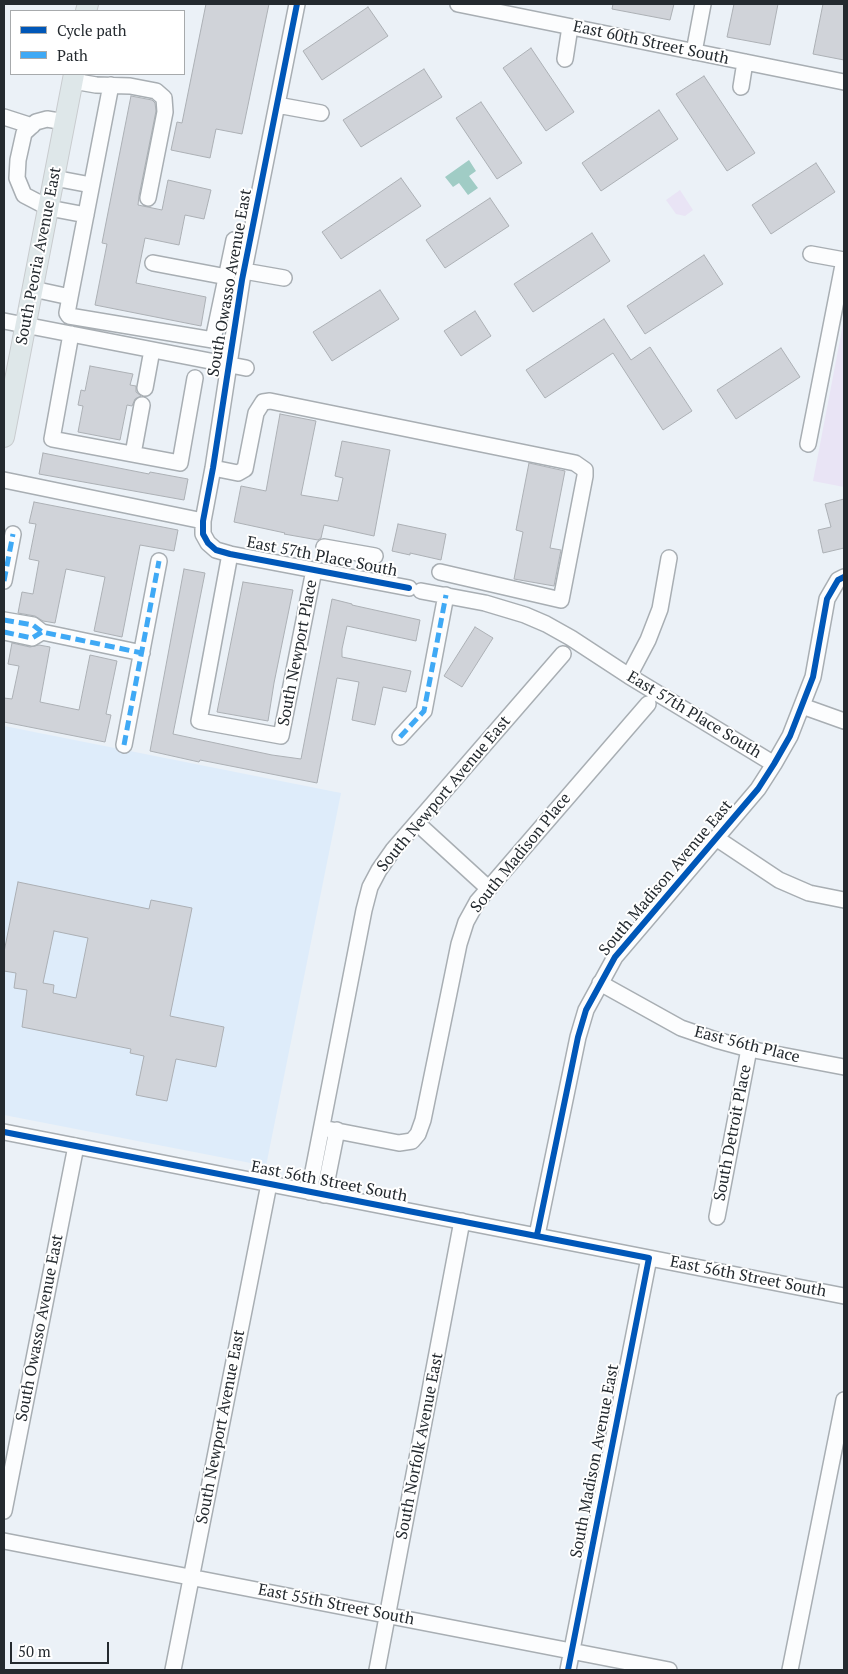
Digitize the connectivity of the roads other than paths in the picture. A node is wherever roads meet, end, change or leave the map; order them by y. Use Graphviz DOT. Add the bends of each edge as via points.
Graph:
graph roads {
  1 [pos="297,4"];
  2 [pos="458,4"];
  3 [pos="704,4"];
  4 [pos="497,8"];
  5 [pos="570,27"];
  6 [pos="694,52"];
  7 [pos="565,59"];
  8 [pos="745,62"];
  9 [pos="74,77"];
  10 [pos="844,82"];
  11 [pos="111,85"];
  12 [pos="741,87"];
  13 [pos="277,105"];
  14 [pos="321,113"];
  15 [pos="4,118"];
  16 [pos="65,122"];
  17 [pos="32,126"];
  18 [pos="54,178"];
  19 [pos="92,185"];
  20 [pos="148,198"];
  21 [pos="48,208"];
  22 [pos="86,215"];
  23 [pos="234,240"];
  24 [pos="811,254"];
  25 [pos="844,260"];
  26 [pos="153,263"];
  27 [pos="244,271"];
  28 [pos="227,277"];
  29 [pos="284,278"];
  30 [pos="33,289"];
  31 [pos="70,297"];
  32 [pos="4,321"];
  33 [pos="26,326"];
  34 [pos="71,334"];
  35 [pos="152,350"];
  36 [pos="229,365"];
  37 [pos="246,368"];
  38 [pos="195,378"];
  39 [pos="145,388"];
  40 [pos="142,405"];
  41 [pos="4,437"];
  42 [pos="808,444"];
  43 [pos="133,454"];
  44 [pos="213,468"];
  45 [pos="4,480"];
  46 [pos="203,521"];
  47 [pos="13,534"];
  48 [pos="324,547"];
  49 [pos="350,552"];
  50 [pos="230,554"];
  51 [pos="374,556"];
  52 [pos="669,558"];
  53 [pos="159,561"];
  54 [pos="314,570"];
  55 [pos="440,572"];
  56 [pos="345,576"];
  57 [pos="841,579"];
  58 [pos="476,580"];
  59 [pos="4,581"];
  60 [pos="446,596"];
  61 [pos="472,601"];
  62 [pos="4,620"];
  63 [pos="4,632"];
  64 [pos="42,632"];
  65 [pos="142,653"];
  66 [pos="563,654"];
  67 [pos="629,676"];
  68 [pos="648,704"];
  69 [pos="802,706"];
  70 [pos="844,722"];
  71 [pos="400,737"];
  72 [pos="124,745"];
  73 [pos="774,764"];
  74 [pos="417,823"];
  75 [pos="716,838"];
  76 [pos="488,888"];
  77 [pos="844,900"];
  78 [pos="600,982"];
  79 [pos="749,1049"];
  80 [pos="844,1067"];
  81 [pos="330,1129"];
  82 [pos="4,1132"];
  83 [pos="76,1146"];
  84 [pos="269,1184"];
  85 [pos="317,1194"];
  86 [pos="717,1217"];
  87 [pos="462,1221"];
  88 [pos="537,1236"];
  89 [pos="649,1258"];
  90 [pos="844,1296"];
  91 [pos="844,1400"];
  92 [pos="4,1511"];
  93 [pos="4,1541"];
  94 [pos="192,1577"];
  95 [pos="388,1616"];
  96 [pos="572,1651"];
  97 [pos="173,1670"];
  98 [pos="377,1670"];
  99 [pos="568,1670"];
  100 [pos="669,1670"];
  101 [pos="790,1670"];
  1 -- 13 [label="street, South Owasso Avenue East"];
  2 -- 4 [label="street, East 60th Street South"];
  3 -- 6 [label="street"];
  4 -- 5 [label="street, East 60th Street South"];
  5 -- 6 [label="street, East 60th Street South"];
  5 -- 7 [label="street"];
  6 -- 8 [label="street, East 60th Street South"];
  8 -- 10 [label="street, East 60th Street South"];
  8 -- 12 [label="street"];
  9 -- 11 [label="street" via="96,85"];
  9 -- 16 [label="main road, South Peoria Avenue East"];
  11 -- 19 [label="street"];
  11 -- 20 [label="street" via="152,90 164,98 165,112"];
  13 -- 14 [label="street"];
  13 -- 27 [label="street, South Owasso Avenue East"];
  15 -- 17 [label="street"];
  16 -- 17 [label="street" via="47,120"];
  16 -- 18 [label="main road, South Peoria Avenue East"];
  17 -- 21 [label="street" via="24,134 17,178 24,195"];
  18 -- 19 [label="street"];
  18 -- 21 [label="main road, South Peoria Avenue East"];
  19 -- 22 [label="street"];
  21 -- 22 [label="street"];
  21 -- 30 [label="main road, South Peoria Avenue East"];
  22 -- 31 [label="street"];
  23 -- 28 [label="street"];
  24 -- 25 [label="street"];
  25 -- 42 [label="street"];
  26 -- 28 [label="street"];
  27 -- 29 [label="street"];
  27 -- 36 [label="street, South Owasso Avenue East"];
  28 -- 31 [label="street" via="211,341 69,316"];
  30 -- 31 [label="street"];
  30 -- 33 [label="main road, South Peoria Avenue East"];
  32 -- 33 [label="street"];
  33 -- 34 [label="street"];
  33 -- 41 [label="main road, South Peoria Avenue East"];
  34 -- 35 [label="street"];
  34 -- 43 [label="street" via="52,439"];
  35 -- 36 [label="street"];
  35 -- 39 [label="street"];
  36 -- 37 [label="street"];
  36 -- 44 [label="street, South Owasso Avenue East"];
  38 -- 43 [label="street" via="180,463"];
  40 -- 43 [label="street"];
  44 -- 46 [label="street, South Owasso Avenue East"];
  44 -- 58 [label="street" via="238,473 245,470 256,413 263,402 270,401 575,463 585,470 560,600"];
  45 -- 46 [label="street"];
  46 -- 50 [label="street, South Owasso Avenue East" via="203,534 208,543 216,550"];
  47 -- 59 [label="street"];
  48 -- 49 [label="street"];
  49 -- 51 [label="street"];
  49 -- 56 [label="street"];
  50 -- 54 [label="street, East 57th Place South"];
  50 -- 54 [label="street, South Newport Place" via="199,720 281,736"];
  52 -- 67 [label="street" via="660,609"];
  53 -- 65 [label="street"];
  54 -- 56 [label="street, East 57th Place South"];
  55 -- 58 [label="street"];
  56 -- 60 [label="street, East 57th Place South"];
  57 -- 69 [label="street, South Madison Avenue East" via="827,599 813,677"];
  58 -- 61 [label="street"];
  60 -- 61 [label="street, East 57th Place South"];
  60 -- 71 [label="street" via="424,711"];
  61 -- 67 [label="street, East 57th Place South" via="546,624"];
  62 -- 64 [label="street" via="33,626"];
  63 -- 64 [label="street" via="32,638"];
  64 -- 65 [label="street"];
  65 -- 72 [label="street"];
  66 -- 74 [label="street, South Newport Avenue East"];
  67 -- 73 [label="street, East 57th Place South"];
  68 -- 76 [label="street, South Madison Place"];
  69 -- 70 [label="street"];
  69 -- 73 [label="street, South Madison Avenue East"];
  73 -- 75 [label="street, South Madison Avenue East" via="758,789"];
  74 -- 76 [label="street"];
  74 -- 81 [label="street, South Newport Avenue East" via="379,870 370,887"];
  75 -- 77 [label="street" via="779,880 809,893"];
  75 -- 78 [label="street, South Madison Avenue East" via="615,957"];
  76 -- 81 [label="street, South Madison Place" via="470,915 459,944 418,1134 412,1141 399,1143"];
  78 -- 79 [label="street, East 56th Place" via="681,1028"];
  78 -- 88 [label="street, South Madison Avenue East" via="586,1010 578,1037"];
  79 -- 80 [label="street, East 56th Place"];
  79 -- 86 [label="street, South Detroit Place"];
  81 -- 85 [label="street, South Newport Avenue East"];
  82 -- 83 [label="street, East 56th Street South"];
  83 -- 84 [label="street, East 56th Street South"];
  83 -- 92 [label="street, South Owasso Avenue East"];
  84 -- 85 [label="street, East 56th Street South"];
  84 -- 94 [label="street, South Newport Avenue East"];
  85 -- 87 [label="street, East 56th Street South"];
  87 -- 88 [label="street, East 56th Street South"];
  87 -- 95 [label="street, South Norfolk Avenue East"];
  88 -- 89 [label="street, East 56th Street South"];
  89 -- 90 [label="street, East 56th Street South"];
  89 -- 96 [label="street, South Madison Avenue East"];
  91 -- 101 [label="street"];
  93 -- 94 [label="street, East 55th Street South"];
  94 -- 95 [label="street, East 55th Street South"];
  94 -- 97 [label="street, South Newport Avenue East"];
  95 -- 96 [label="street, East 55th Street South"];
  95 -- 98 [label="street, South Norfolk Avenue East"];
  96 -- 99 [label="street, South Madison Avenue East"];
  96 -- 100 [label="street, East 55th Street South"];
}
